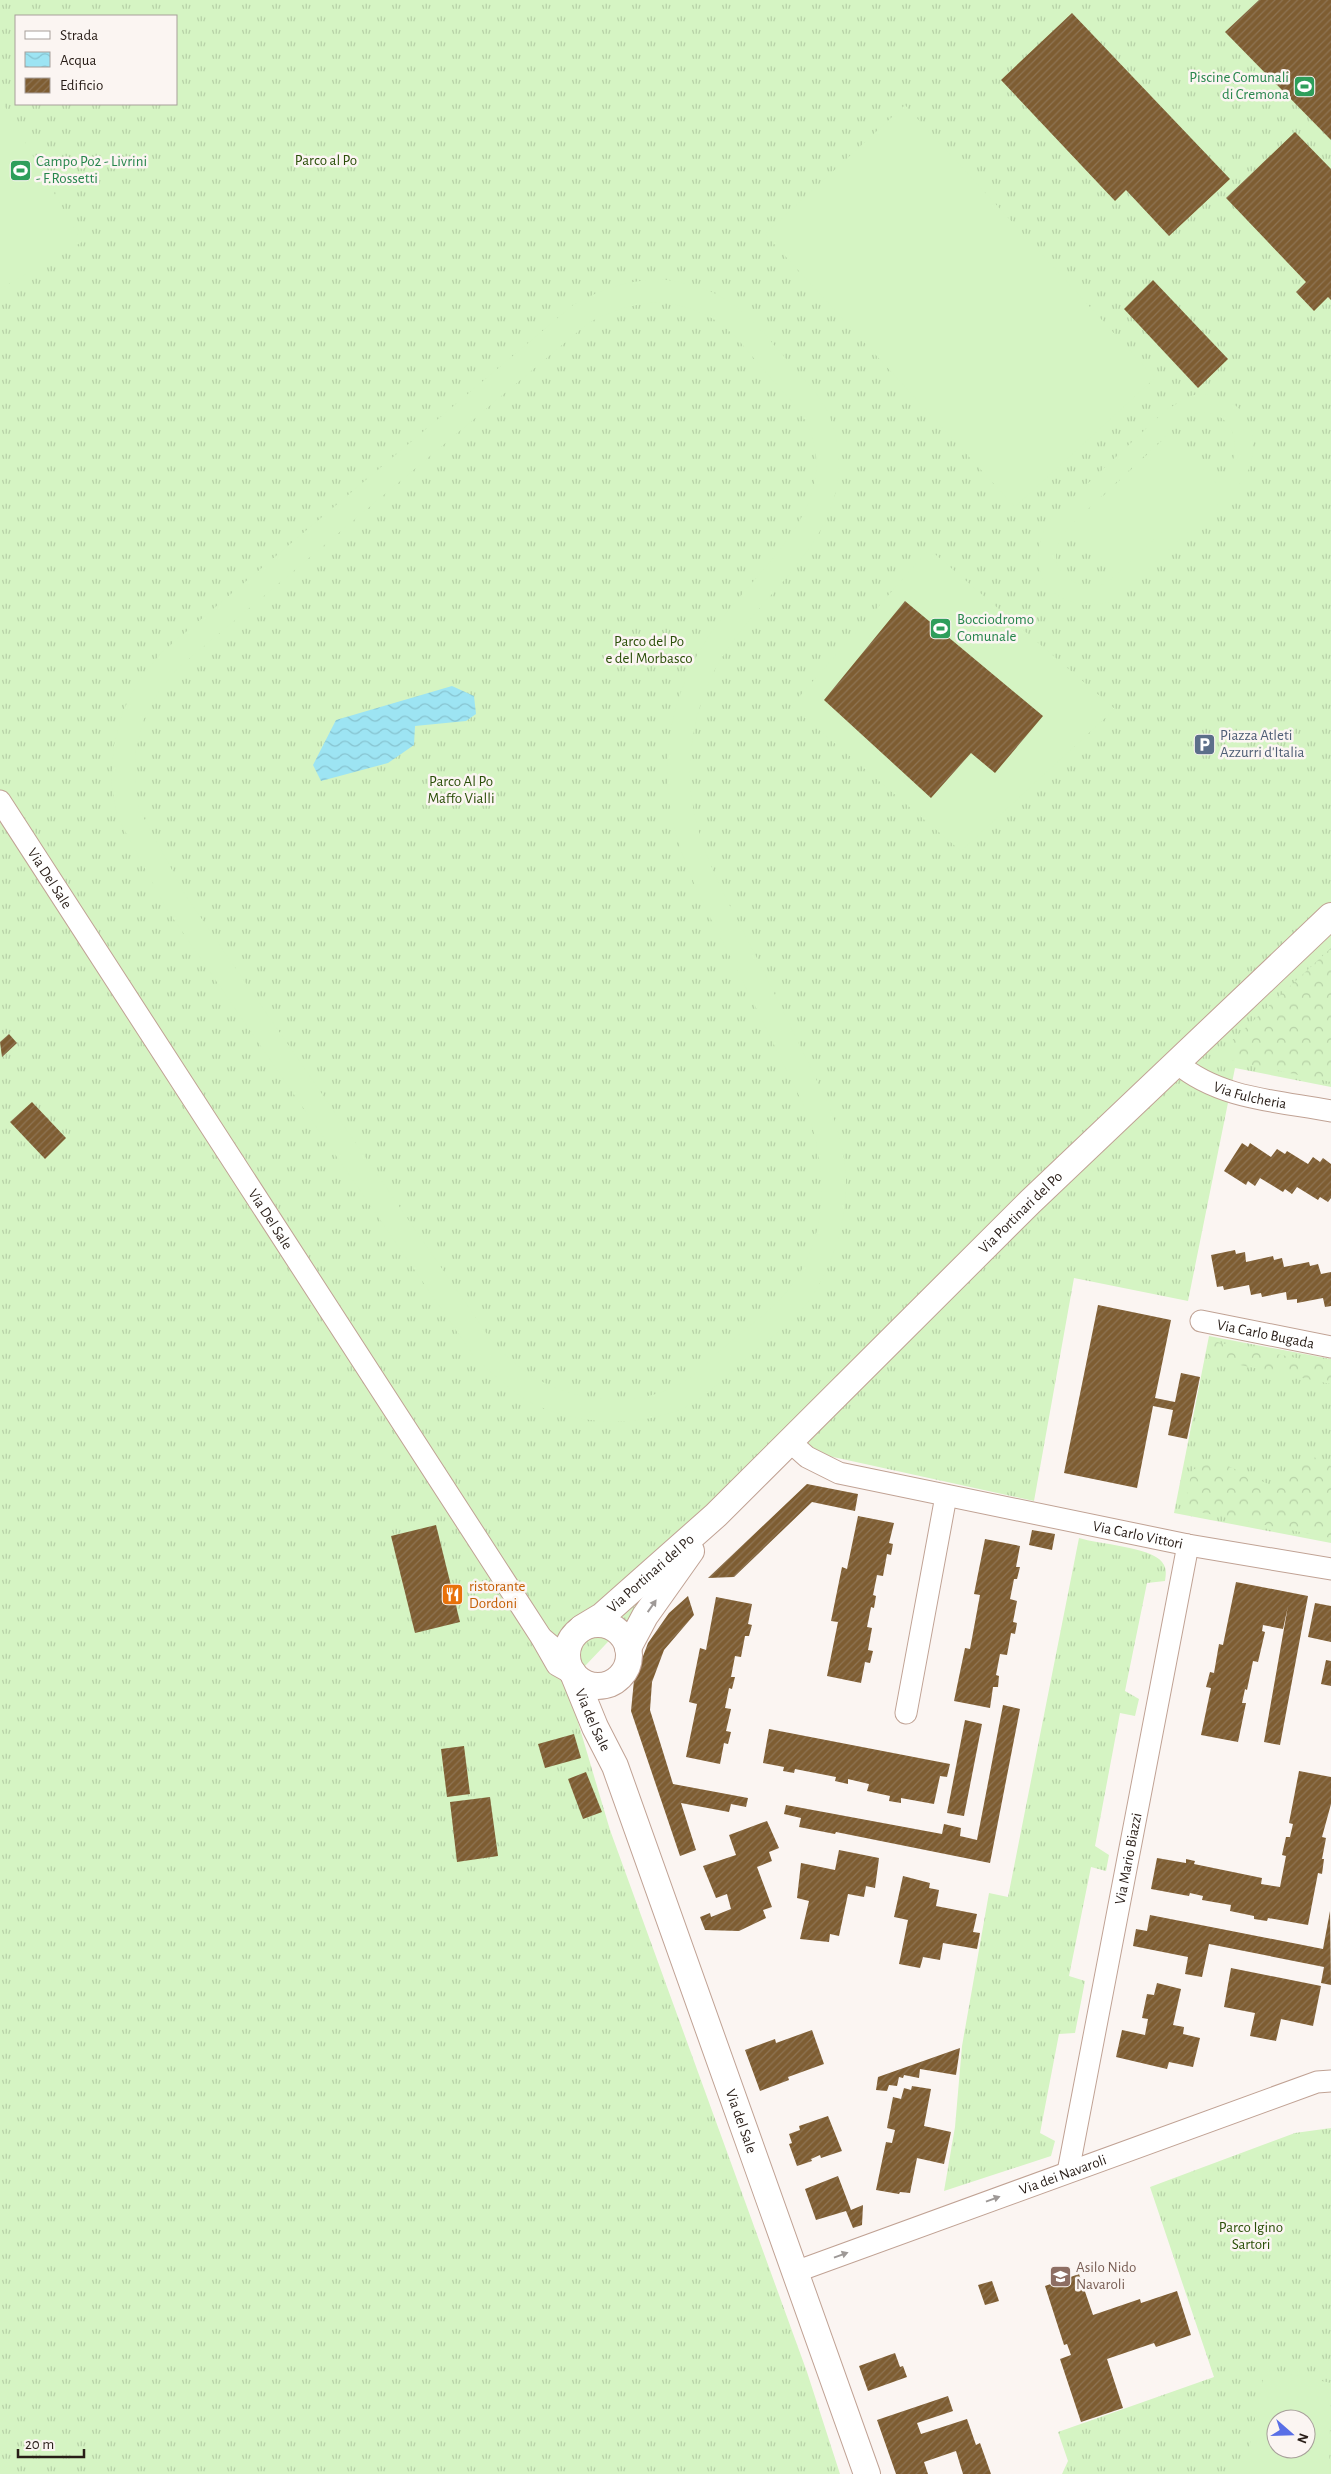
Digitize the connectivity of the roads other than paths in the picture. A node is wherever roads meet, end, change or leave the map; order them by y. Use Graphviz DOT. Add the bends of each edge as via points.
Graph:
graph roads {
  1 [pos="0,801"];
  2 [pos="1331,916"];
  3 [pos="1177,1063"];
  4 [pos="1331,1111"];
  5 [pos="1201,1321"];
  6 [pos="1331,1347"];
  7 [pos="789,1441"];
  8 [pos="946,1496"];
  9 [pos="716,1516"];
  10 [pos="1188,1545"];
  11 [pos="1331,1570"];
  12 [pos="541,1637"];
  13 [pos="628,1648"];
  14 [pos="574,1652"];
  15 [pos="618,1678"];
  16 [pos="906,1713"];
  17 [pos="615,1766"];
  18 [pos="1331,2081"];
  19 [pos="1068,2172"];
  20 [pos="795,2272"];
  21 [pos="867,2474"];
  1 -- 12 [label="street, Via Del Sale"];
  2 -- 3 [label="street, Via Portinari del Po"];
  3 -- 4 [label="street, Via Fulcheria" via="1191,1075 1223,1090"];
  3 -- 7 [label="street, Via Portinari del Po" via="1030,1202"];
  5 -- 6 [label="street, Via Carlo Bugada"];
  7 -- 8 [label="street, Via Carlo Vittori" via="806,1457 839,1473"];
  7 -- 9 [label="street, Via Portinari del Po"];
  8 -- 10 [label="street, Via Carlo Vittori"];
  8 -- 16 [label="street"];
  13 -- 9 [label="street, Via Portinari del Po, one-way" via="645,1616"];
  9 -- 14 [label="street, Via Portinari del Po" via="602,1616"];
  10 -- 11 [label="street, Via Carlo Vittori"];
  10 -- 19 [label="street, Via Mario Biazzi"];
  12 -- 14 [label="street, Via del Sale" via="557,1665 566,1670"];
  13 -- 14 [label="street" via="619,1632 601,1624"];
  13 -- 15 [label="street, Via del Sale" via="627,1665"];
  14 -- 15 [label="street, Via del Sale" via="589,1685 600,1686"];
  14 -- 17 [label="street, Via del Sale" via="595,1727"];
  15 -- 17 [label="street, Via del Sale" via="608,1694 604,1712"];
  17 -- 20 [label="street, Via del Sale"];
  18 -- 19 [label="street, Via dei Navaroli" via="1317,2082"];
  20 -- 19 [label="street, Via dei Navaroli, one-way"];
  20 -- 21 [label="street, Via del Sale"];
}
